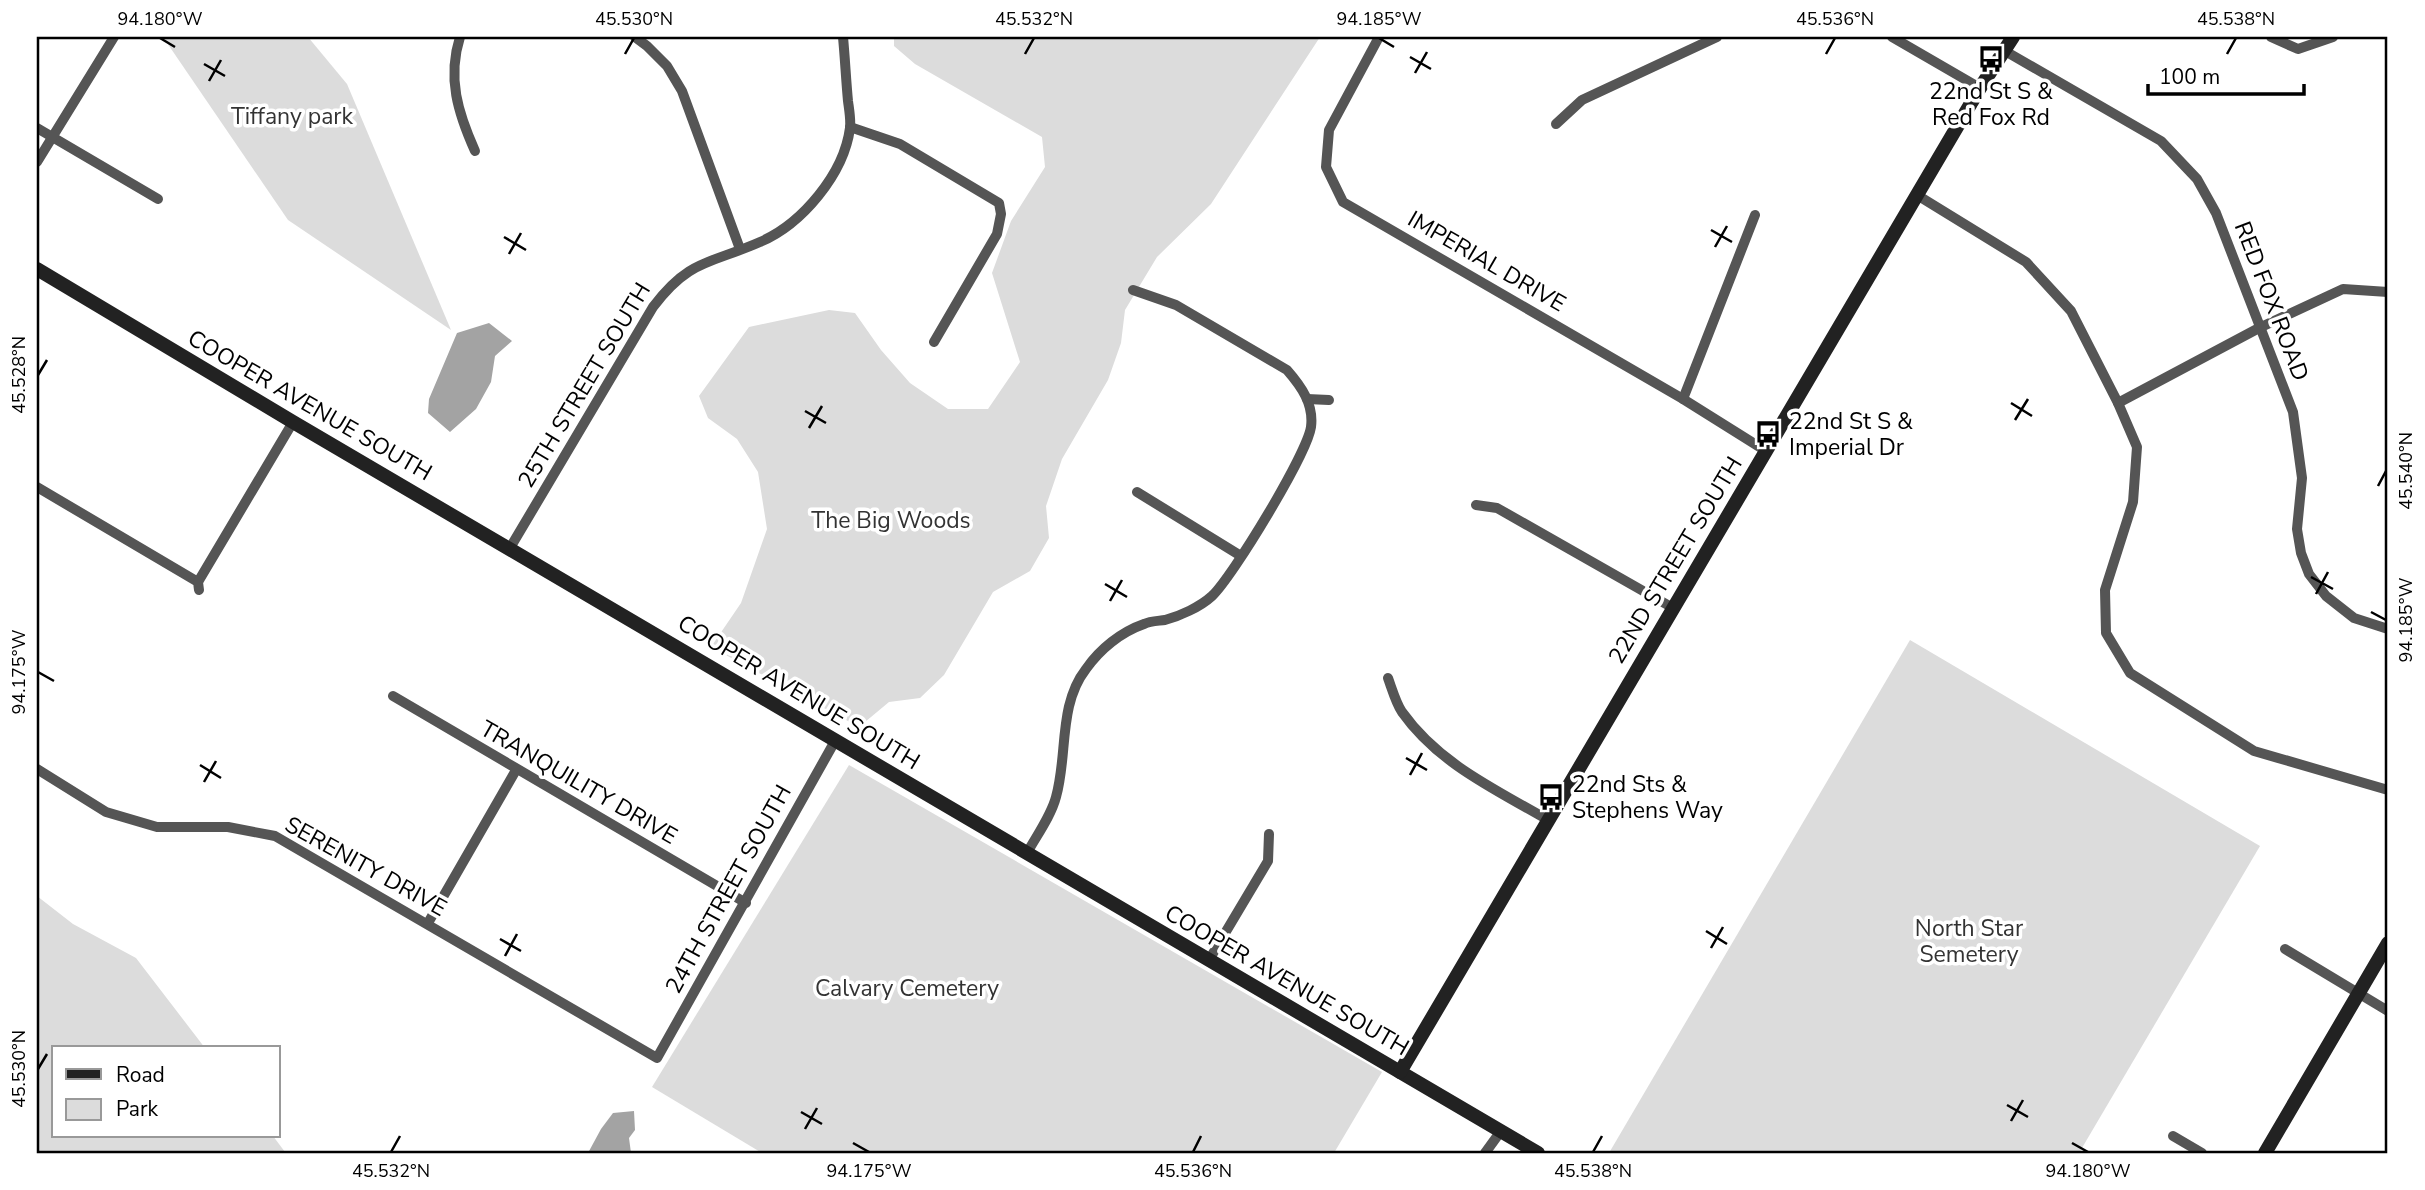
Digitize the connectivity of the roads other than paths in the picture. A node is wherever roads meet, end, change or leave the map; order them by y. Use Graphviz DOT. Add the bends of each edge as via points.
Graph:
graph roads {
  1 [pos="114,37"];
  2 [pos="460,37"];
  3 [pos="635,37"];
  4 [pos="844,37"];
  5 [pos="1379,37"];
  6 [pos="1717,37"];
  7 [pos="1892,37"];
  8 [pos="2012,37"];
  9 [pos="2271,37"];
  10 [pos="2333,37"];
  11 [pos="2005,51"];
  12 [pos="1980,88"];
  13 [pos="1556,124"];
  14 [pos="850,127"];
  15 [pos="37,128"];
  16 [pos="51,136"];
  17 [pos="475,151"];
  18 [pos="37,162"];
  19 [pos="1917,195"];
  20 [pos="158,199"];
  21 [pos="1755,215"];
  22 [pos="740,249"];
  23 [pos="37,269"];
  24 [pos="1133,290"];
  25 [pos="2388,292"];
  26 [pos="2259,328"];
  27 [pos="934,342"];
  28 [pos="1307,399"];
  29 [pos="1682,399"];
  30 [pos="1329,400"];
  31 [pos="2119,403"];
  32 [pos="293,422"];
  33 [pos="1766,451"];
  34 [pos="37,488"];
  35 [pos="1138,492"];
  36 [pos="1476,505"];
  37 [pos="510,548"];
  38 [pos="1241,556"];
  39 [pos="1673,608"];
  40 [pos="2388,629"];
  41 [pos="1388,678"];
  42 [pos="393,696"];
  43 [pos="835,741"];
  44 [pos="37,769"];
  45 [pos="516,770"];
  46 [pos="2388,790"];
  47 [pos="1548,820"];
  48 [pos="1269,834"];
  49 [pos="1027,853"];
  50 [pos="746,903"];
  51 [pos="428,923"];
  52 [pos="2388,943"];
  53 [pos="2285,948"];
  54 [pos="1209,960"];
  55 [pos="2359,994"];
  56 [pos="2388,1011"];
  57 [pos="657,1058"];
  58 [pos="1400,1072"];
  59 [pos="1501,1131"];
  60 [pos="2173,1136"];
  61 [pos="1485,1153"];
  62 [pos="1538,1153"];
  63 [pos="2202,1153"];
  64 [pos="2265,1153"];
  1 -- 16 [label="street"];
  2 -- 17 [label="street" via="453,82 456,103"];
  3 -- 22 [label="street" via="667,66 682,91"];
  4 -- 14 [label="street, 25TH STREET SOUTH"];
  5 -- 29 [label="street, IMPERIAL DRIVE" via="1329,130 1326,167 1343,202"];
  6 -- 13 [label="street" via="1582,100"];
  7 -- 12 [label="street"];
  8 -- 11 [label="street, 22ND STREET SOUTH"];
  9 -- 10 [label="street" via="2298,49"];
  11 -- 12 [label="street, 22ND STREET SOUTH"];
  11 -- 26 [label="street, RED FOX ROAD" via="2161,141 2197,178 2216,213"];
  12 -- 19 [label="street, 22ND STREET SOUTH"];
  14 -- 22 [label="street, 25TH STREET SOUTH" via="820,194 779,231"];
  14 -- 27 [label="street" via="900,144 999,203 997,234"];
  15 -- 16 [label="street"];
  16 -- 18 [label="street"];
  16 -- 20 [label="street"];
  19 -- 31 [label="street" via="2026,262 2071,311"];
  19 -- 33 [label="street, 22ND STREET SOUTH"];
  21 -- 29 [label="street"];
  22 -- 37 [label="street, 25TH STREET SOUTH" via="691,268 669,286"];
  23 -- 32 [label="street, COOPER AVENUE SOUTH"];
  24 -- 28 [label="street" via="1176,305 1277,363 1300,384"];
  25 -- 26 [label="street" via="2343,289"];
  26 -- 31 [label="street"];
  26 -- 40 [label="street, RED FOX ROAD" via="2293,412 2302,478 2297,529 2309,574 2326,596 2354,618"];
  28 -- 30 [label="street"];
  28 -- 38 [label="street" via="1311,428 1304,448"];
  29 -- 33 [label="street, IMPERIAL DRIVE"];
  31 -- 46 [label="street" via="2137,447 2133,502 2105,590 2106,633 2130,673 2253,751"];
  32 -- 34 [label="street" via="199,586"];
  32 -- 37 [label="street, COOPER AVENUE SOUTH"];
  33 -- 39 [label="street, 22ND STREET SOUTH"];
  35 -- 38 [label="street"];
  36 -- 39 [label="street" via="1497,508"];
  37 -- 43 [label="street, COOPER AVENUE SOUTH"];
  38 -- 49 [label="street" via="1212,596 1183,614 1145,623 1118,637 1086,667 1070,703 1056,800"];
  39 -- 47 [label="street, 22ND STREET SOUTH"];
  41 -- 47 [label="street" via="1401,710 1450,763"];
  42 -- 45 [label="street, TRANQUILITY DRIVE"];
  43 -- 49 [label="street, COOPER AVENUE SOUTH"];
  43 -- 50 [label="street, 24TH STREET SOUTH"];
  44 -- 51 [label="street, SERENITY DRIVE" via="106,812 157,827 228,827 275,836"];
  45 -- 50 [label="street, TRANQUILITY DRIVE"];
  45 -- 51 [label="street"];
  47 -- 58 [label="street, 22ND STREET SOUTH"];
  48 -- 54 [label="street" via="1268,861"];
  49 -- 54 [label="street, COOPER AVENUE SOUTH"];
  50 -- 57 [label="street, 24TH STREET SOUTH"];
  51 -- 57 [label="street, SERENITY DRIVE"];
  52 -- 55 [label="street"];
  53 -- 55 [label="street"];
  54 -- 58 [label="street, COOPER AVENUE SOUTH"];
  55 -- 56 [label="street"];
  55 -- 64 [label="street"];
  58 -- 59 [label="street, COOPER AVENUE SOUTH"];
  59 -- 61 [label="street"];
  59 -- 62 [label="street, COOPER AVENUE SOUTH"];
  60 -- 63 [label="street"];
}
